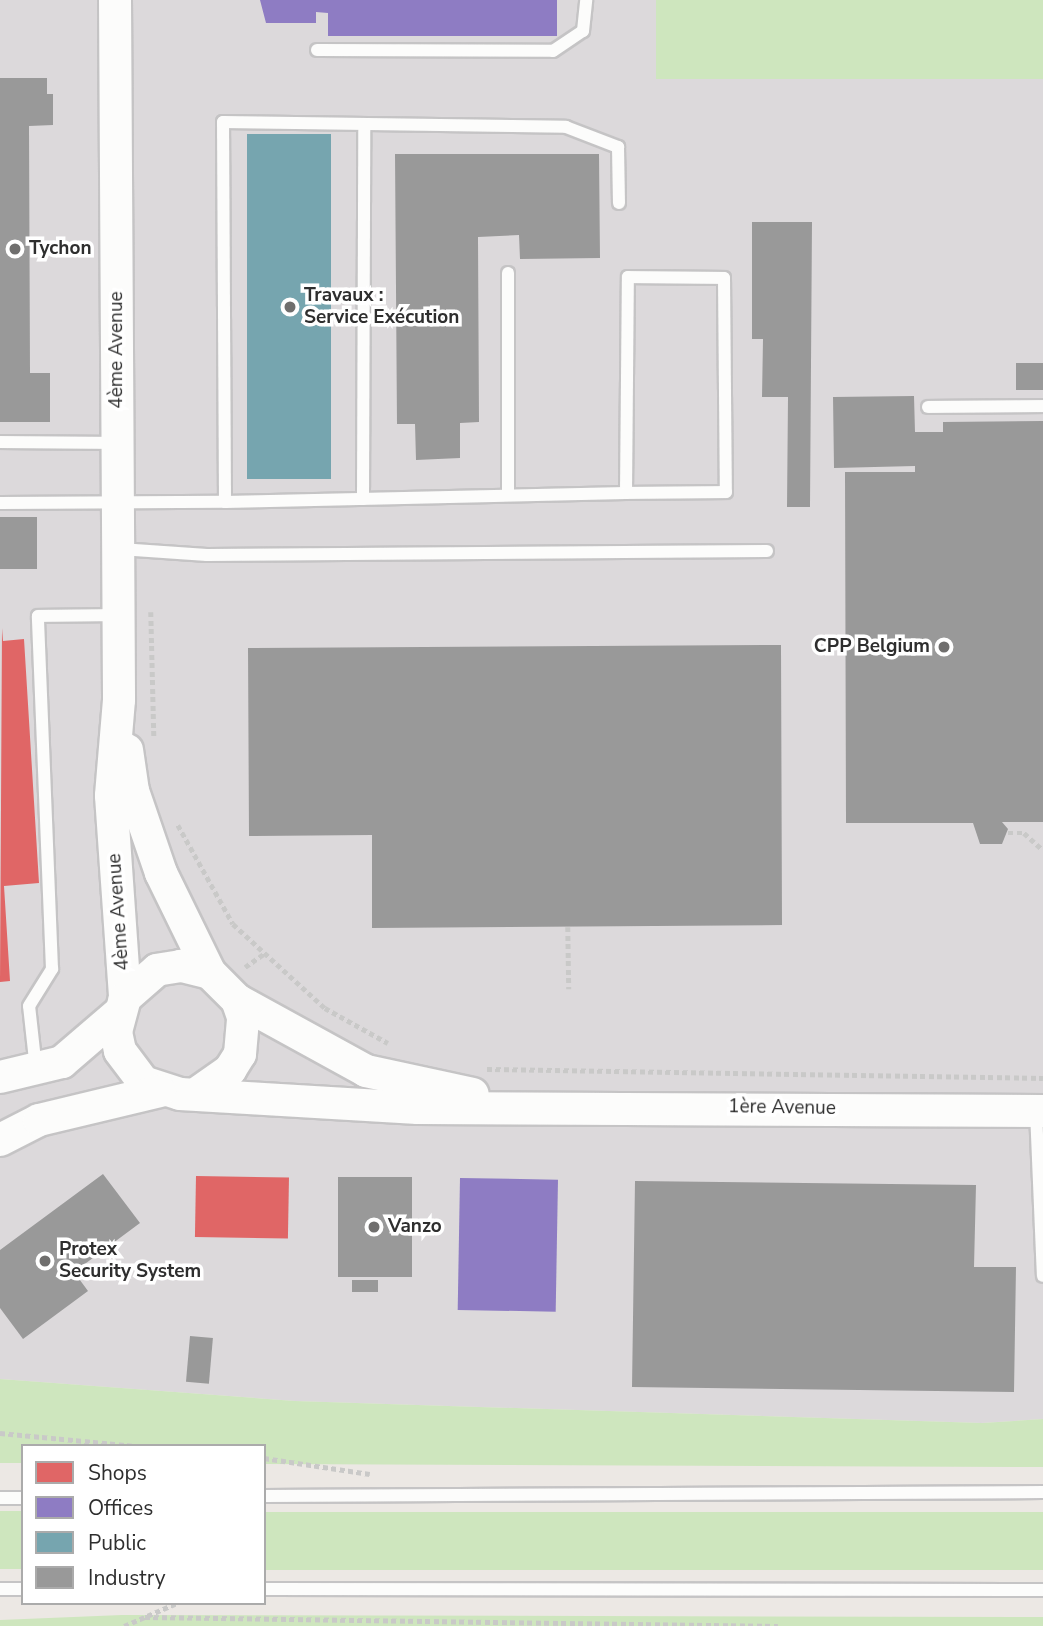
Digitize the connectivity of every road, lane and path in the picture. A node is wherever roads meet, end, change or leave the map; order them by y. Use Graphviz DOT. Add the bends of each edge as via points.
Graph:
graph roads {
  1 [pos="115,0"];
  2 [pos="586,0"];
  3 [pos="317,50"];
  4 [pos="364,124"];
  5 [pos="619,204"];
  6 [pos="508,273"];
  7 [pos="1043,406"];
  8 [pos="928,407"];
  9 [pos="0,442"];
  10 [pos="116,443"];
  11 [pos="626,493"];
  12 [pos="508,495"];
  13 [pos="363,499"];
  14 [pos="225,502"];
  15 [pos="0,503"];
  16 [pos="117,503"];
  17 [pos="118,549"];
  18 [pos="767,551"];
  19 [pos="150,604"];
  20 [pos="117,615"];
  21 [pos="119,700"];
  22 [pos="154,750"];
  23 [pos="175,820"];
  24 [pos="1008,832"];
  25 [pos="1043,850"];
  26 [pos="568,927"];
  27 [pos="210,973"];
  28 [pos="569,989"];
  29 [pos="237,1000"];
  30 [pos="122,1005"];
  31 [pos="401,1048"];
  32 [pos="474,1066"];
  33 [pos="36,1073"];
  34 [pos="0,1077"];
  35 [pos="1043,1078"];
  36 [pos="160,1091"];
  37 [pos="200,1091"];
  38 [pos="522,1105"];
  39 [pos="1039,1111"];
  40 [pos="0,1140"];
  41 [pos="1043,1276"];
  42 [pos="0,1433"];
  43 [pos="114,1444"];
  44 [pos="266,1458"];
  45 [pos="386,1478"];
  46 [pos="1043,1492"];
  47 [pos="266,1496"];
  48 [pos="0,1498"];
  49 [pos="21,1498"];
  50 [pos="0,1589"];
  51 [pos="21,1589"];
  52 [pos="266,1589"];
  53 [pos="1043,1590"];
  54 [pos="172,1605"];
  55 [pos="145,1617"];
  56 [pos="124,1626"];
  57 [pos="778,1626"];
  1 -- 10 [label="street, 4ème Avenue"];
  2 -- 3 [label="lane" via="583,31 553,51"];
  4 -- 5 [label="lane" via="566,127 618,147"];
  4 -- 13 [label="lane"];
  4 -- 14 [label="lane" via="223,122"];
  6 -- 12 [label="lane"];
  7 -- 8 [label="lane"];
  9 -- 10 [label="lane"];
  10 -- 16 [label="street, 4ème Avenue"];
  11 -- 11 [label="lane" via="628,277 724,278 726,492"];
  11 -- 12 [label="lane"];
  12 -- 13 [label="lane"];
  13 -- 14 [label="lane"];
  14 -- 16 [label="lane"];
  15 -- 16 [label="lane"];
  16 -- 17 [label="street, 4ème Avenue"];
  17 -- 18 [label="lane" via="207,555"];
  17 -- 20 [label="street, 4ème Avenue"];
  19 -- 22 [label="path"];
  20 -- 21 [label="street, 4ème Avenue"];
  20 -- 33 [label="lane" via="38,616 52,969 29,1006"];
  21 -- 27 [label="street, 4ème Avenue" via="133,791 161,873"];
  21 -- 30 [label="street, 4ème Avenue" via="111,796"];
  23 -- 31 [label="path" via="233,924 326,1008"];
  24 -- 25 [label="path" via="1024,833"];
  26 -- 28 [label="path"];
  27 -- 29 [label="street, 1ère Avenue"];
  27 -- 30 [label="street" via="181,966 157,970"];
  29 -- 37 [label="street" via="243,1017 240,1054 230,1070"];
  29 -- 38 [label="street, 1ère Avenue" via="366,1072"];
  30 -- 33 [label="street" via="62,1062"];
  30 -- 36 [label="street" via="120,1051 129,1069"];
  32 -- 35 [label="path"];
  33 -- 34 [label="street"];
  36 -- 37 [label="street, 1ère Avenue"];
  36 -- 40 [label="street, 1ère Avenue" via="39,1120"];
  37 -- 38 [label="street, 1ère Avenue" via="418,1108"];
  38 -- 39 [label="street, 1ère Avenue"];
  39 -- 41 [label="lane"];
  42 -- 43 [label="path"];
  44 -- 45 [label="path" via="337,1464"];
  46 -- 47 [label="lane"];
  48 -- 49 [label="lane"];
  50 -- 51 [label="lane"];
  52 -- 53 [label="lane"];
  54 -- 55 [label="path"];
  55 -- 56 [label="path"];
  55 -- 57 [label="path"];
}
